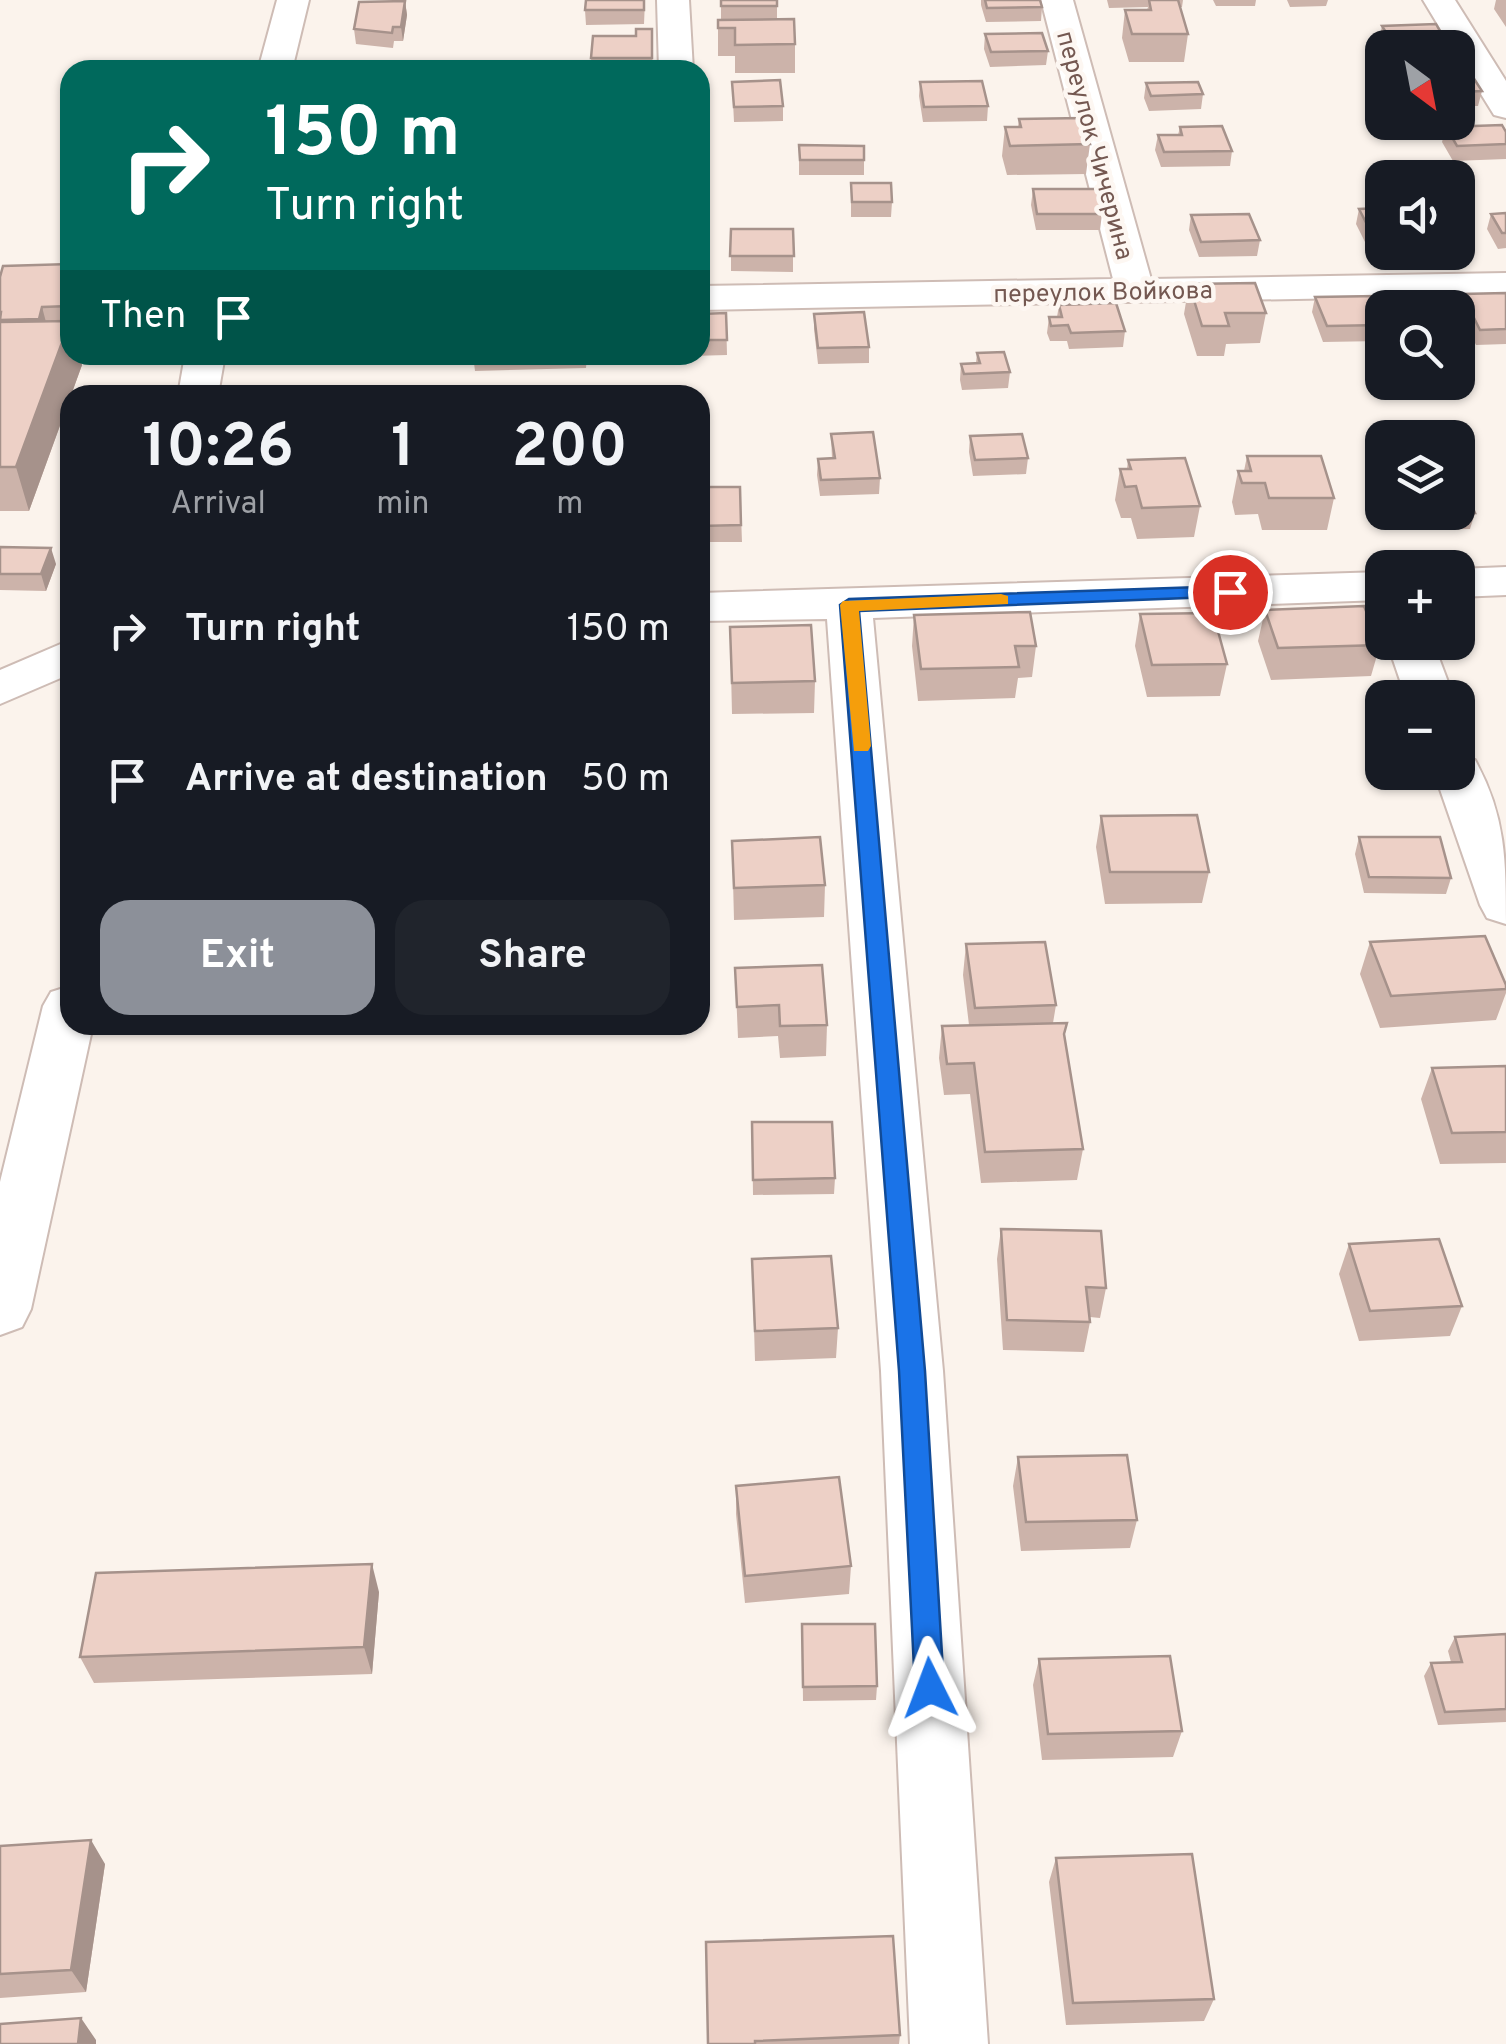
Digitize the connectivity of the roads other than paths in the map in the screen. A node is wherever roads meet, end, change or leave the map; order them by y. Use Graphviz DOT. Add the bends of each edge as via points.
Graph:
graph roads {
  1 [pos="293,0"];
  2 [pos="673,0"];
  3 [pos="1057,0"];
  4 [pos="1439,0"];
  5 [pos="278,60"];
  6 [pos="676,60"];
  7 [pos="1506,108"];
  8 [pos="1506,284"];
  9 [pos="1135,291"];
  10 [pos="710,298"];
  11 [pos="1506,581"];
  12 [pos="1475,582"];
  13 [pos="1365,587"];
  14 [pos="849,605"];
  15 [pos="710,607"];
  16 [pos="60,661"];
  17 [pos="0,688"];
  18 [pos="1464,790"];
  19 [pos="1506,905"];
  20 [pos="63,1035"];
  21 [pos="0,1309"];
  22 [pos="949,2044"];
  1 -- 5 [label="street"];
  2 -- 6 [label="street"];
  3 -- 9 [label="street, переулок Чичерина"];
  4 -- 7 [label="street"];
  8 -- 9 [label="street, переулок Войкова"];
  9 -- 10 [label="street, переулок Войкова"];
  11 -- 12 [label="street"];
  13 -- 14 [label="street"];
  14 -- 15 [label="street"];
  14 -- 22 [label="street" via="912,1371"];
  16 -- 17 [label="street"];
  18 -- 19 [label="street"];
  20 -- 21 [label="street"];
}
